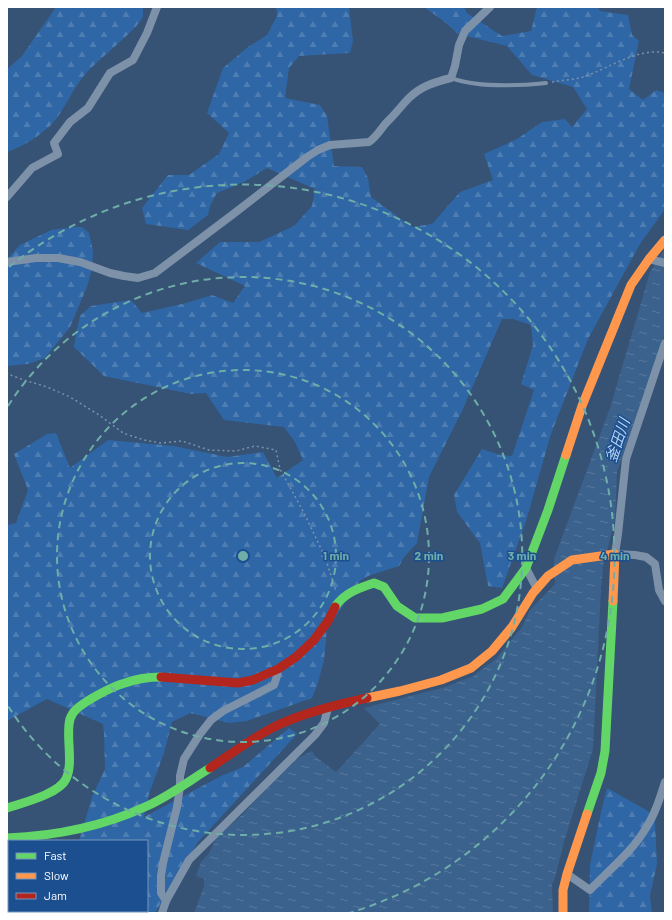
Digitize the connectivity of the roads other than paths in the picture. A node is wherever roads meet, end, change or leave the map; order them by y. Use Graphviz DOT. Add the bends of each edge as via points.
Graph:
graph roads {
  1 [pos="157,7"];
  2 [pos="490,7"];
  3 [pos="450,78"];
  4 [pos="546,83"];
  5 [pos="7,197"];
  6 [pos="665,240"];
  7 [pos="652,260"];
  8 [pos="7,262"];
  9 [pos="665,263"];
  10 [pos="665,342"];
  11 [pos="610,554"];
  12 [pos="526,568"];
  13 [pos="537,588"];
  14 [pos="665,601"];
  15 [pos="278,669"];
  16 [pos="328,708"];
  17 [pos="665,782"];
  18 [pos="180,787"];
  19 [pos="7,808"];
  20 [pos="7,838"];
  21 [pos="567,874"];
  22 [pos="166,900"];
  23 [pos="162,913"];
  24 [pos="563,913"];
  1 -- 5 [label="street" via="133,60 110,73 88,108 70,122 54,142 58,154 32,168"];
  2 -- 3 [label="street" via="465,31"];
  3 -- 4 [label="lane" via="462,82 507,86"];
  3 -- 8 [label="street" via="420,89 369,142 330,145 307,157 155,273 138,278 124,276 58,258"];
  6 -- 7 [label="street"];
  7 -- 9 [label="street"];
  7 -- 12 [label="street" via="631,285 582,406"];
  10 -- 11 [label="street" via="626,459 618,534"];
  11 -- 13 [label="street" via="572,560 548,576"];
  11 -- 14 [label="street" via="635,554 646,557 655,564 659,590"];
  11 -- 21 [label="street" via="605,751 601,773"];
  12 -- 13 [label="street"];
  12 -- 15 [label="street" via="503,599 482,609 442,618 415,618 396,606 384,587 374,583 352,591 339,601 314,640"];
  13 -- 16 [label="street" via="512,627 492,651 470,668 441,680"];
  15 -- 18 [label="street" via="274,685 223,711 211,720 184,760"];
  15 -- 19 [label="street" via="253,680 238,683 159,677 139,679 123,683 96,696 72,714 69,724 69,769 66,780 58,788 38,799"];
  16 -- 18 [label="street" via="274,727"];
  16 -- 22 [label="street" via="324,723 315,735 190,860"];
  17 -- 21 [label="street" via="656,810 646,828 631,849 590,890"];
  18 -- 20 [label="street" via="147,806 117,818 60,833"];
  18 -- 22 [label="street" via="162,870 161,893"];
  21 -- 24 [label="street"];
  22 -- 23 [label="street"];
}
